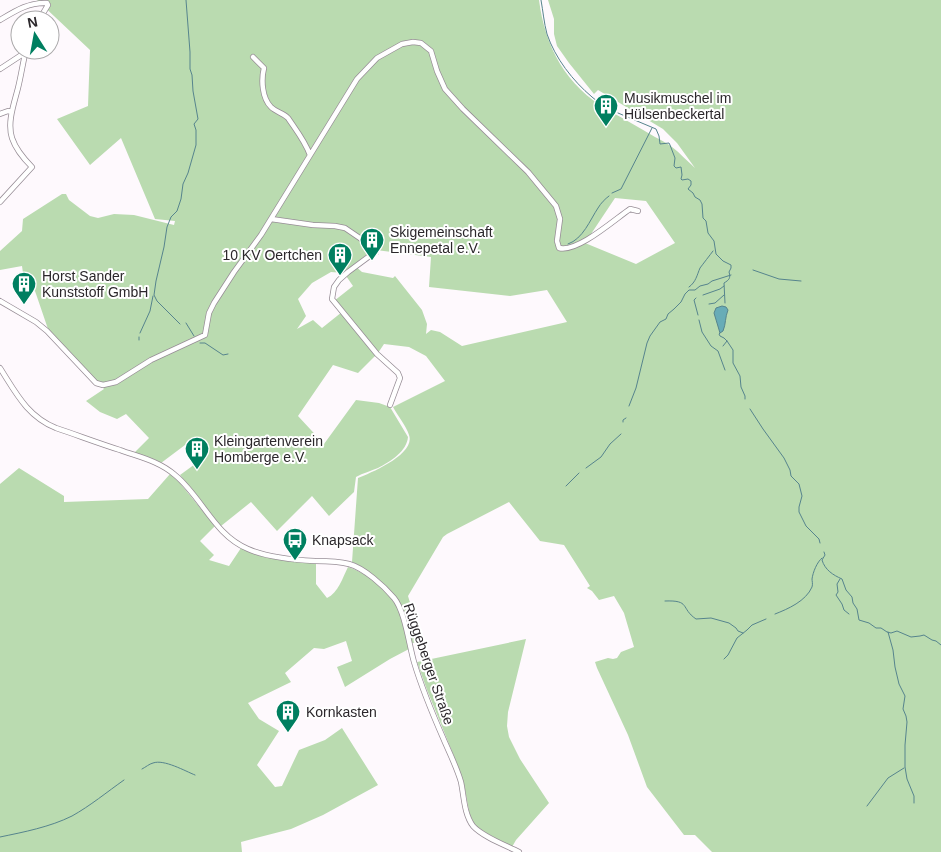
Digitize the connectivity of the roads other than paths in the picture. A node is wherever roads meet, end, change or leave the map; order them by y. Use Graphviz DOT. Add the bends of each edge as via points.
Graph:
graph roads {
  1 [pos="18,10"];
  2 [pos="45,10"];
  3 [pos="253,57"];
  4 [pos="13,60"];
  5 [pos="24,60"];
  6 [pos="0,69"];
  7 [pos="12,112"];
  8 [pos="0,114"];
  9 [pos="310,155"];
  10 [pos="0,202"];
  11 [pos="638,211"];
  12 [pos="271,219"];
  13 [pos="0,301"];
  14 [pos="0,368"];
  15 [pos="390,405"];
  16 [pos="519,852"];
  1 -- 2 [label="street" via="32,4 47,3"];
  3 -- 9 [label="street" via="264,66 262,80 270,105 288,118"];
  4 -- 6 [label="street"];
  5 -- 7 [label="street"];
  7 -- 8 [label="street"];
  7 -- 10 [label="street" via="12,138 32,168"];
  9 -- 11 [label="street" via="357,79 377,58 402,44 421,43 431,51 445,89 528,172 556,206 560,219 559,248 565,250 577,246 630,209"];
  9 -- 12 [label="street"];
  12 -- 13 [label="street" via="214,303 205,335 151,360 109,385 96,383 47,331"];
  12 -- 15 [label="street" via="340,226 372,248 370,255 334,287 332,299 377,354 398,373 400,378"];
  14 -- 16 [label="street, Rüggeberger Straße" via="25,407 44,422 153,461 173,473 231,540 252,551 350,564 382,586 400,610 421,683 459,775 469,819 481,832"];
}
